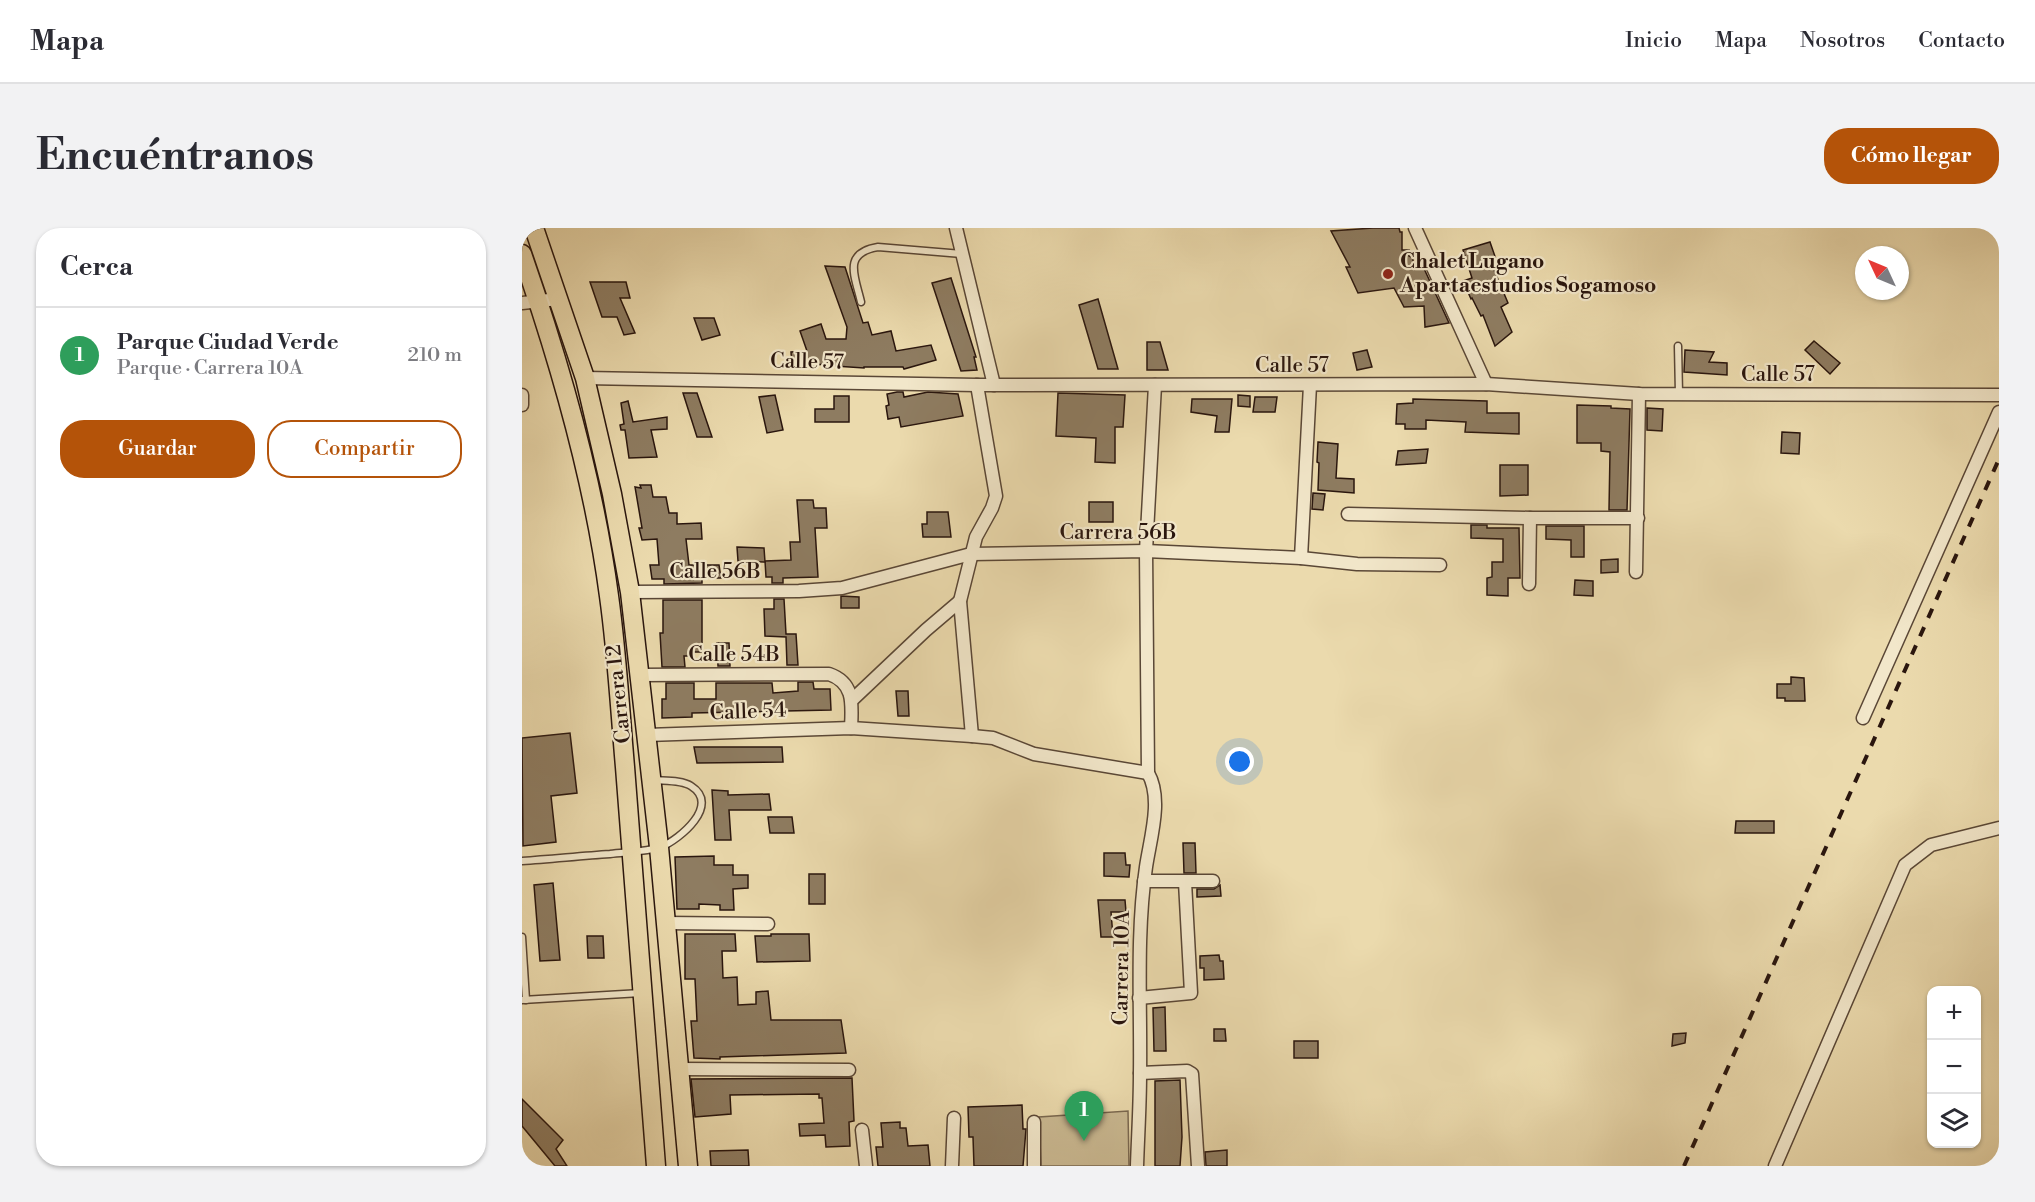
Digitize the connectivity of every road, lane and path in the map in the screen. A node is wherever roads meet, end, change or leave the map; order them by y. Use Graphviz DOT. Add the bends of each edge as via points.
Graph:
graph roads {
  1 [pos="534,228"];
  2 [pos="956,228"];
  3 [pos="1415,228"];
  4 [pos="522,254"];
  5 [pos="962,254"];
  6 [pos="558,299"];
  7 [pos="530,302"];
  8 [pos="861,302"];
  9 [pos="1678,346"];
  10 [pos="585,378"];
  11 [pos="1485,384"];
  12 [pos="977,385"];
  13 [pos="994,385"];
  14 [pos="1155,385"];
  15 [pos="1310,385"];
  16 [pos="1639,394"];
  17 [pos="1679,394"];
  18 [pos="522,395"];
  19 [pos="1999,395"];
  20 [pos="522,405"];
  21 [pos="1999,412"];
  22 [pos="1348,514"];
  23 [pos="1530,518"];
  24 [pos="1638,518"];
  25 [pos="1146,551"];
  26 [pos="970,554"];
  27 [pos="1301,558"];
  28 [pos="1440,565"];
  29 [pos="1636,572"];
  30 [pos="1528,584"];
  31 [pos="799,591"];
  32 [pos="630,592"];
  33 [pos="960,601"];
  34 [pos="640,675"];
  35 [pos="852,700"];
  36 [pos="1863,718"];
  37 [pos="851,728"];
  38 [pos="647,735"];
  39 [pos="972,736"];
  40 [pos="1148,773"];
  41 [pos="652,780"];
  42 [pos="1999,828"];
  43 [pos="659,848"];
  44 [pos="632,852"];
  45 [pos="522,861"];
  46 [pos="1144,881"];
  47 [pos="1213,881"];
  48 [pos="1185,882"];
  49 [pos="665,923"];
  50 [pos="768,924"];
  51 [pos="522,937"];
  52 [pos="641,993"];
  53 [pos="1139,998"];
  54 [pos="524,1000"];
  55 [pos="679,1069"];
  56 [pos="849,1070"];
  57 [pos="1140,1073"];
  58 [pos="954,1118"];
  59 [pos="1034,1122"];
  60 [pos="862,1130"];
  61 [pos="656,1166"];
  62 [pos="688,1166"];
  63 [pos="866,1166"];
  64 [pos="952,1166"];
  65 [pos="1034,1166"];
  66 [pos="1137,1166"];
  67 [pos="1198,1166"];
  68 [pos="1775,1166"];
  1 -- 6 [label="main road, Carrera 12"];
  2 -- 5 [label="street"];
  3 -- 11 [label="street"];
  4 -- 7 [label="main road, Carrera 12"];
  5 -- 8 [label="lane" via="866,249 854,260 853,269"];
  5 -- 13 [label="street"];
  6 -- 7 [label="street"];
  6 -- 10 [label="main road, Carrera 12"];
  7 -- 44 [label="main road, Carrera 12" via="563,386 592,501 609,595"];
  9 -- 17 [label="lane"];
  10 -- 12 [label="street, Calle 57"];
  10 -- 32 [label="main road, Carrera 12"];
  11 -- 15 [label="street, Calle 57"];
  11 -- 16 [label="street, Calle 57"];
  12 -- 13 [label="street, Calle 57"];
  12 -- 26 [label="street" via="996,496"];
  13 -- 14 [label="street, Calle 57"];
  14 -- 15 [label="street, Calle 57"];
  14 -- 25 [label="street, Carrera 10A"];
  15 -- 27 [label="street"];
  16 -- 17 [label="street, Calle 57"];
  16 -- 24 [label="street"];
  17 -- 19 [label="street, Calle 57"];
  18 -- 20 [label="street"];
  21 -- 36 [label="street"];
  22 -- 23 [label="street"];
  23 -- 24 [label="street"];
  23 -- 30 [label="street"];
  24 -- 29 [label="street"];
  25 -- 26 [label="street, Carrera 56B"];
  25 -- 27 [label="street, Carrera 56B"];
  25 -- 40 [label="street, Carrera 10A"];
  26 -- 31 [label="street, Carrera 56B" via="842,588"];
  26 -- 33 [label="street"];
  27 -- 28 [label="street, Carrera 56B" via="1357,564"];
  31 -- 32 [label="street, Calle 56B"];
  32 -- 34 [label="main road, Carrera 12"];
  33 -- 35 [label="street"];
  33 -- 39 [label="street"];
  34 -- 35 [label="street, Calle 54B" via="829,674 847,687"];
  34 -- 38 [label="main road, Carrera 12"];
  35 -- 37 [label="street"];
  37 -- 38 [label="street, Calle 54"];
  37 -- 39 [label="street, Calle 54"];
  38 -- 41 [label="main road, Carrera 12"];
  39 -- 40 [label="street, Calle 54" via="993,738 1034,754"];
  40 -- 46 [label="street, Carrera 10A" via="1156,800"];
  41 -- 43 [label="main road, Carrera 12"];
  41 -- 43 [label="lane" via="689,785 698,792 701,803 698,816 686,832"];
  42 -- 68 [label="street" via="1931,845 1905,865"];
  43 -- 44 [label="lane"];
  43 -- 49 [label="main road, Carrera 12"];
  44 -- 45 [label="lane"];
  44 -- 52 [label="main road, Carrera 12"];
  46 -- 48 [label="street"];
  46 -- 53 [label="street, Carrera 10A"];
  47 -- 48 [label="street"];
  48 -- 53 [label="street" via="1191,993"];
  49 -- 50 [label="street"];
  49 -- 55 [label="main road, Carrera 12"];
  51 -- 54 [label="lane"];
  52 -- 54 [label="lane"];
  52 -- 61 [label="main road, Carrera 12"];
  53 -- 57 [label="street, Carrera 10A"];
  55 -- 56 [label="street"];
  55 -- 62 [label="main road, Carrera 12"];
  57 -- 66 [label="street, Carrera 10A"];
  57 -- 67 [label="street" via="1192,1074"];
  58 -- 64 [label="street"];
  59 -- 65 [label="street"];
  60 -- 63 [label="street"];
}
